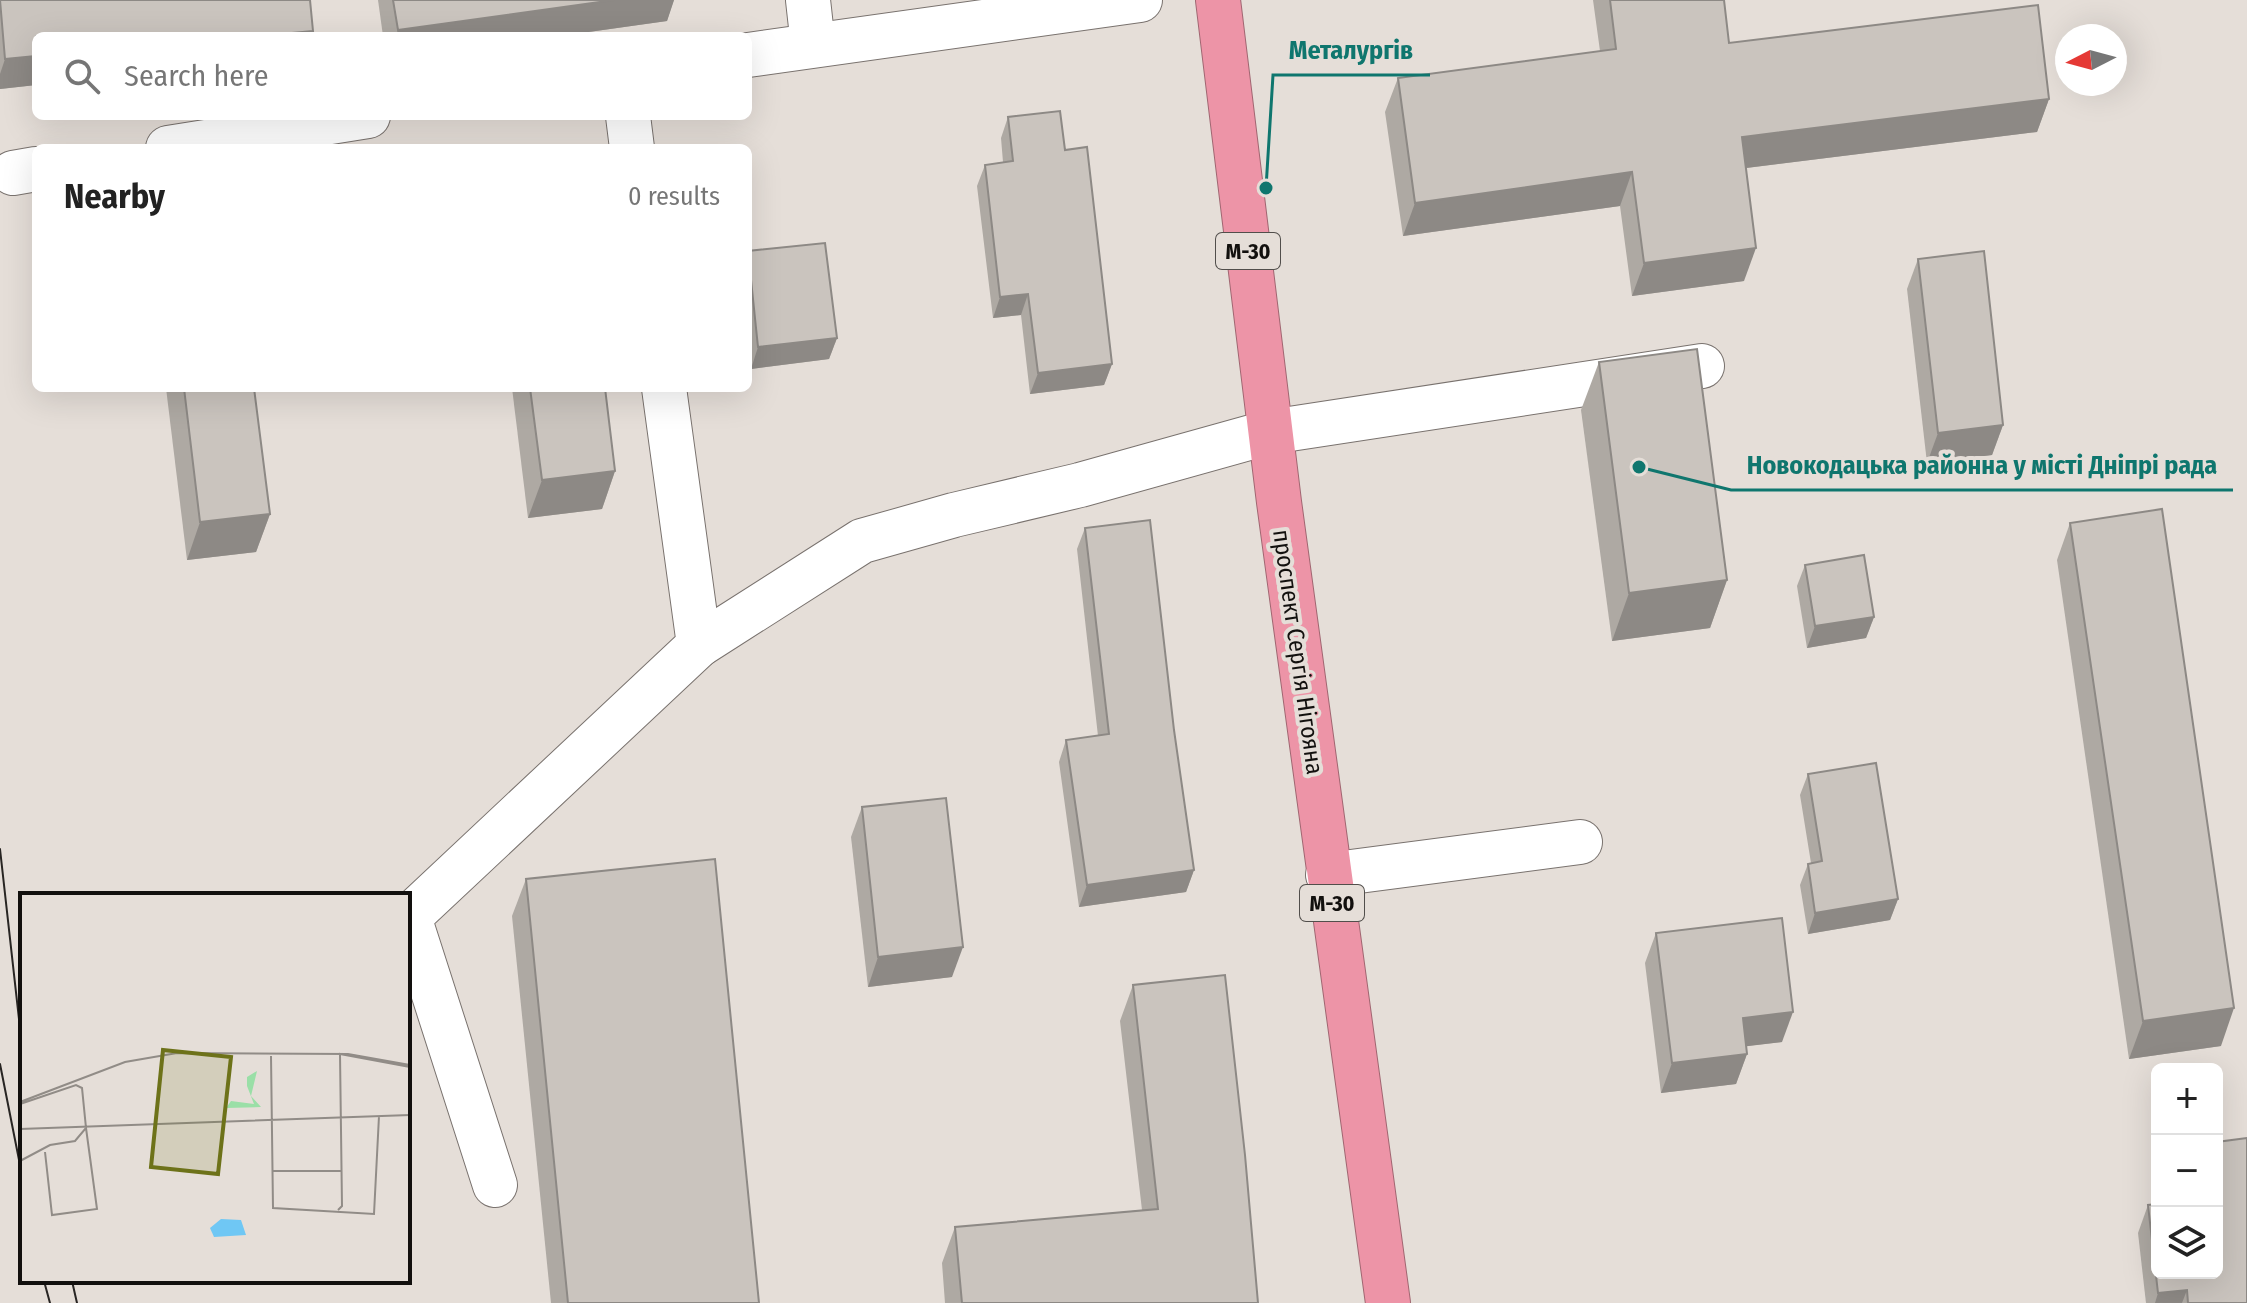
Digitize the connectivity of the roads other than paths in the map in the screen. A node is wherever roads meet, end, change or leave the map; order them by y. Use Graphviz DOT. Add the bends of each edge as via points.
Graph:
graph roads {
  1 [pos="808,0"];
  2 [pos="1140,0"];
  3 [pos="1218,0"];
  4 [pos="813,45"];
  5 [pos="752,54"];
  6 [pos="343,120"];
  7 [pos="628,120"];
  8 [pos="193,144"];
  9 [pos="632,144"];
  10 [pos="1702,366"];
  11 [pos="665,392"];
  12 [pos="1270,432"];
  13 [pos="699,645"];
  14 [pos="1580,842"];
  15 [pos="1328,875"];
  16 [pos="410,916"];
  17 [pos="410,920"];
  18 [pos="495,1185"];
  19 [pos="1388,1303"];
  1 -- 4 [label="lane"];
  2 -- 4 [label="lane"];
  3 -- 12 [label="highway, проспект Сергія Нігояна / М-30"];
  4 -- 5 [label="lane"];
  6 -- 8 [label="lane"];
  7 -- 9 [label="lane"];
  10 -- 12 [label="lane"];
  11 -- 13 [label="lane"];
  12 -- 13 [label="lane" via="862,541"];
  12 -- 15 [label="highway, проспект Сергія Нігояна / М-30"];
  13 -- 16 [label="lane"];
  14 -- 15 [label="lane"];
  15 -- 19 [label="highway, проспект Сергія Нігояна / М-30"];
  17 -- 18 [label="lane"];
}
